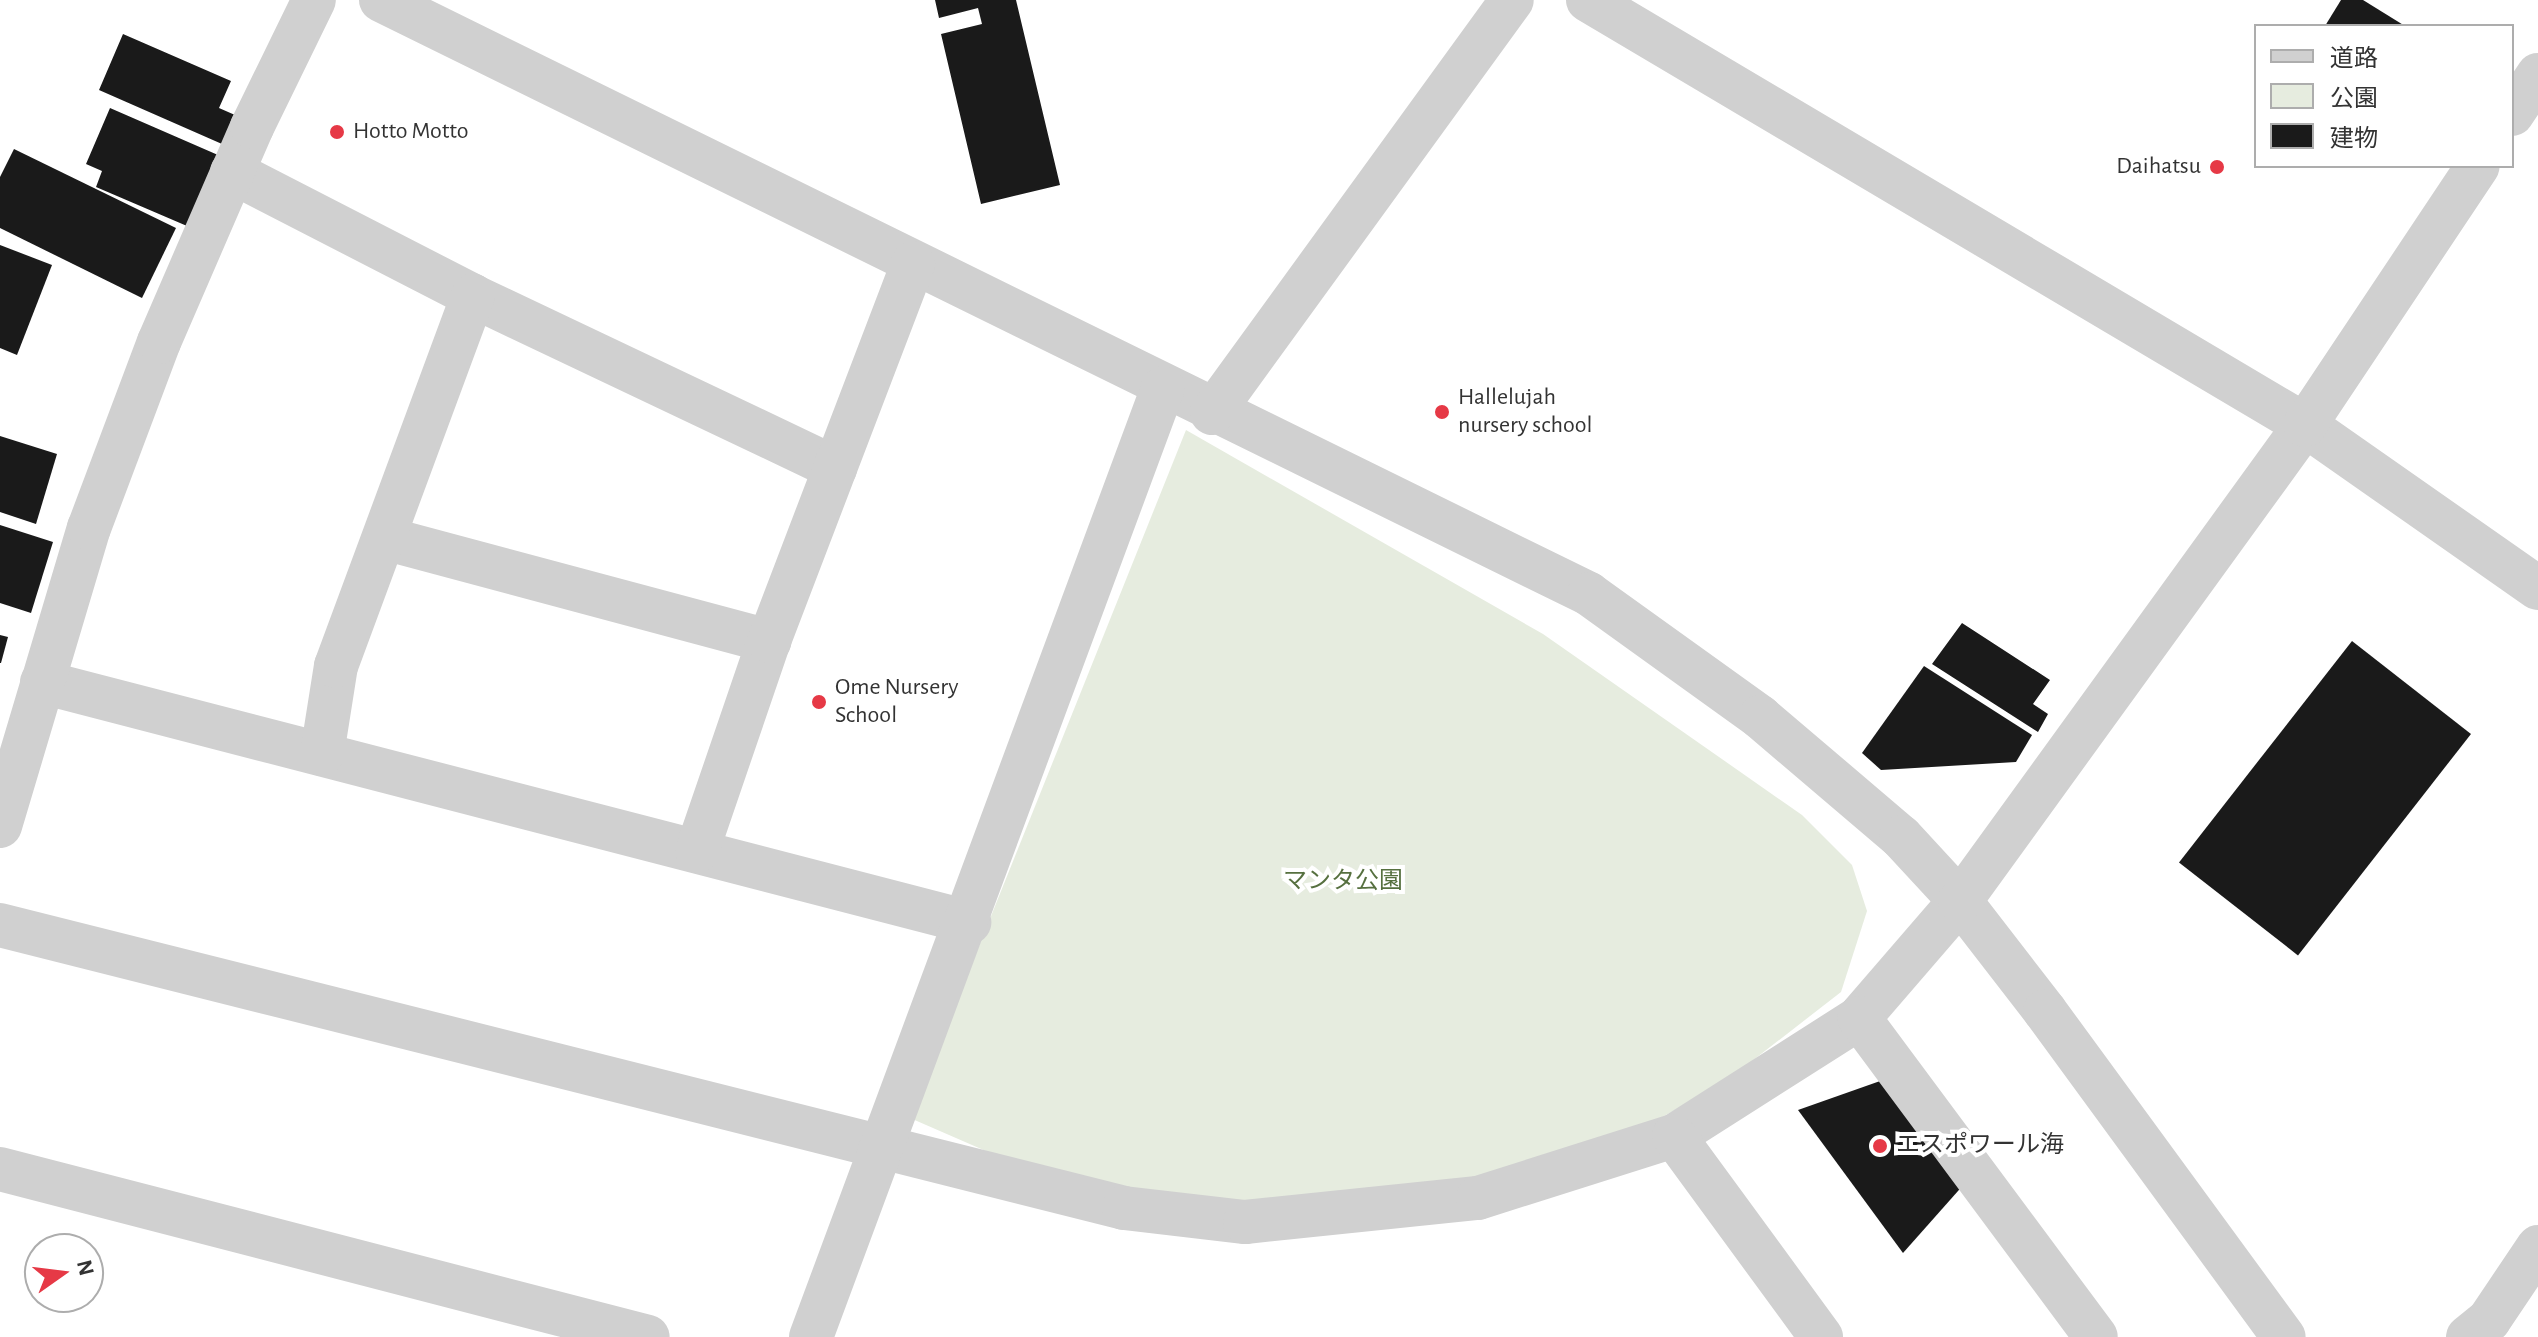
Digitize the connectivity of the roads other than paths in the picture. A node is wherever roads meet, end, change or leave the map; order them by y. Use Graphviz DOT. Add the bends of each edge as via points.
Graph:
graph roads {
  1 [pos="314,0"];
  2 [pos="381,0"];
  3 [pos="1512,0"];
  4 [pos="1588,0"];
  5 [pos="2538,75"];
  6 [pos="2514,111"];
  7 [pos="2477,168"];
  8 [pos="232,172"];
  9 [pos="913,263"];
  10 [pos="473,296"];
  11 [pos="1163,388"];
  12 [pos="1212,413"];
  13 [pos="2305,425"];
  14 [pos="835,468"];
  15 [pos="384,538"];
  16 [pos="2538,588"];
  17 [pos="769,641"];
  18 [pos="42,682"];
  19 [pos="322,754"];
  20 [pos="0,826"];
  21 [pos="697,851"];
  22 [pos="1960,901"];
  23 [pos="969,922"];
  24 [pos="0,925"];
  25 [pos="1859,1018"];
  26 [pos="1674,1136"];
  27 [pos="885,1149"];
  28 [pos="0,1169"];
  29 [pos="2538,1247"];
  30 [pos="540,1324"];
  31 [pos="1815,1335"];
  32 [pos="648,1337"];
  33 [pos="811,1337"];
  34 [pos="2096,1337"];
  35 [pos="2284,1337"];
  36 [pos="2468,1337"];
  1 -- 8 [label="street"];
  2 -- 9 [label="street"];
  3 -- 12 [label="street"];
  4 -- 13 [label="street"];
  5 -- 6 [label="street"];
  7 -- 13 [label="street"];
  8 -- 10 [label="street"];
  8 -- 18 [label="street" via="159,342 89,528"];
  9 -- 11 [label="street"];
  9 -- 14 [label="street"];
  10 -- 14 [label="street"];
  10 -- 15 [label="street"];
  11 -- 12 [label="street"];
  11 -- 23 [label="street"];
  12 -- 22 [label="street" via="1589,594 1760,717 1901,837"];
  13 -- 16 [label="street"];
  13 -- 22 [label="street"];
  14 -- 17 [label="street"];
  15 -- 17 [label="street"];
  15 -- 19 [label="street" via="336,666"];
  17 -- 21 [label="street"];
  18 -- 19 [label="street"];
  18 -- 20 [label="street"];
  19 -- 21 [label="street"];
  21 -- 23 [label="street"];
  22 -- 25 [label="street"];
  22 -- 35 [label="street"];
  23 -- 27 [label="street"];
  24 -- 27 [label="street"];
  25 -- 26 [label="street"];
  25 -- 34 [label="street"];
  26 -- 27 [label="street" via="1478,1198 1245,1222 1124,1208"];
  26 -- 31 [label="street"];
  27 -- 33 [label="street"];
  28 -- 30 [label="street"];
  29 -- 36 [label="street" via="2489,1320"];
  30 -- 32 [label="street"];
}
